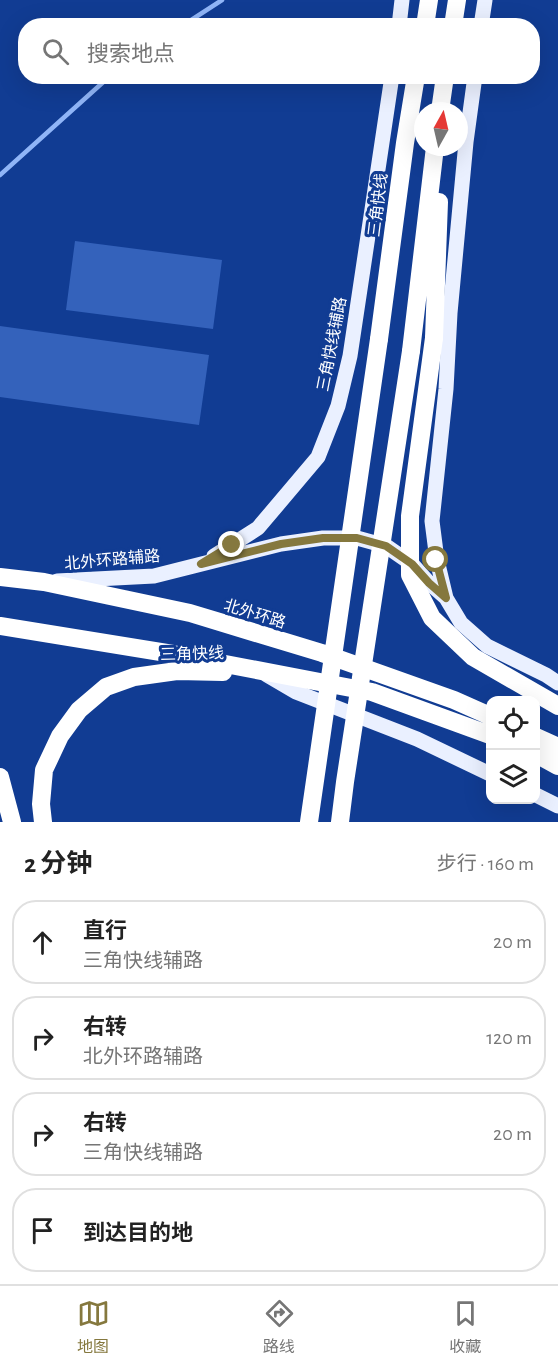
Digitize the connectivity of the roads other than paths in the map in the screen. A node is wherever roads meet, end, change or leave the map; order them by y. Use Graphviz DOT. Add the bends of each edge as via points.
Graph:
graph roads {
  1 [pos="402,0"];
  2 [pos="429,0"];
  3 [pos="457,0"];
  4 [pos="485,0"];
  5 [pos="400,18"];
  6 [pos="426,18"];
  7 [pos="454,18"];
  8 [pos="482,18"];
  9 [pos="391,84"];
  10 [pos="416,84"];
  11 [pos="444,84"];
  12 [pos="474,84"];
  13 [pos="441,102"];
  14 [pos="437,156"];
  15 [pos="438,156"];
  16 [pos="201,564"];
  17 [pos="0,577"];
  18 [pos="44,582"];
  19 [pos="446,598"];
  20 [pos="0,626"];
  21 [pos="259,670"];
  22 [pos="558,683"];
  23 [pos="558,706"];
  24 [pos="486,714"];
  25 [pos="486,734"];
  26 [pos="540,739"];
  27 [pos="558,747"];
  28 [pos="540,756"];
  29 [pos="558,766"];
  30 [pos="486,772"];
  31 [pos="0,777"];
  32 [pos="540,797"];
  33 [pos="558,806"];
  34 [pos="12,822"];
  35 [pos="43,822"];
  36 [pos="309,822"];
  37 [pos="340,822"];
  1 -- 5 [label="main road"];
  2 -- 6 [label="highway"];
  3 -- 7 [label="highway"];
  4 -- 8 [label="main road"];
  9 -- 16 [label="main road, 三角快线辅路" via="350,356 338,406 318,457 258,528"];
  10 -- 36 [label="highway, 三角快线, bridge"];
  11 -- 13 [label="highway"];
  12 -- 19 [label="main road" via="432,521 436,560"];
  14 -- 37 [label="highway, bridge"];
  15 -- 23 [label="highway, bridge" via="434,338 410,516 410,575 432,618 473,657"];
  16 -- 18 [label="main road, 北外环路辅路" via="154,576"];
  16 -- 19 [label="main road, 北外环路辅路" via="281,544 357,538 386,546 412,564"];
  17 -- 18 [label="highway, 北外环路"];
  18 -- 24 [label="highway, 北外环路" via="190,613 333,657"];
  19 -- 22 [label="main road, 北外环路辅路" via="461,623 487,646"];
  20 -- 21 [label="highway"];
  21 -- 25 [label="highway" via="372,692"];
  21 -- 30 [label="main road" via="296,692 417,739"];
  21 -- 35 [label="highway, 三角快线" via="177,671 134,677 106,687 79,710 60,736 44,770"];
  26 -- 27 [label="highway"];
  28 -- 29 [label="highway"];
  31 -- 34 [label="highway"];
  32 -- 33 [label="main road"];
}
